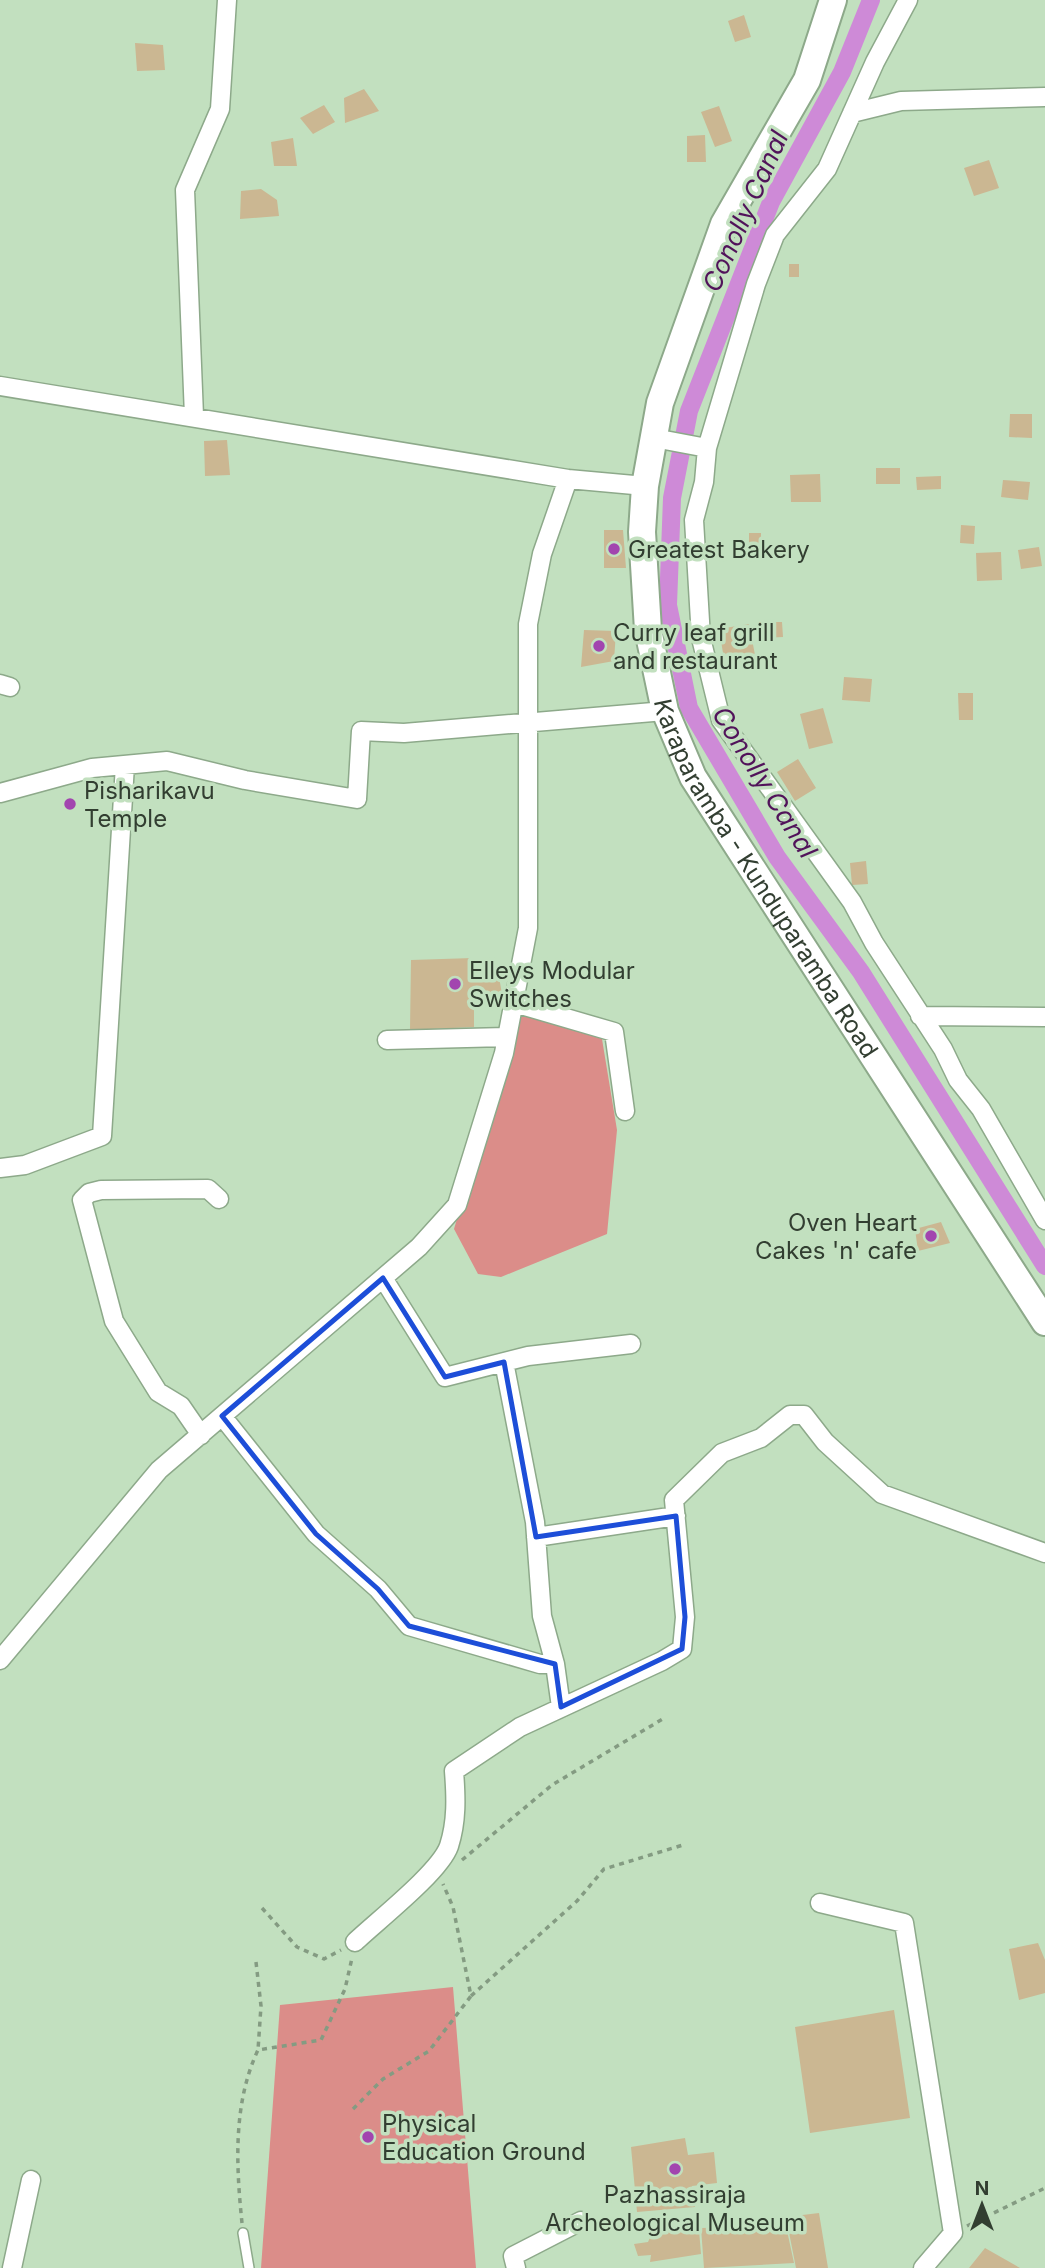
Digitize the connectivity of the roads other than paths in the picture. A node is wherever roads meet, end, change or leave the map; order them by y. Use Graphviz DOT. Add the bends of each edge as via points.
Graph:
graph roads {
  1 [pos="227,0"];
  2 [pos="833,0"];
  3 [pos="908,0"];
  4 [pos="1045,97"];
  5 [pos="852,113"];
  6 [pos="0,386"];
  7 [pos="194,416"];
  8 [pos="654,438"];
  9 [pos="707,447"];
  10 [pos="568,479"];
  11 [pos="645,486"];
  12 [pos="665,711"];
  13 [pos="530,722"];
  14 [pos="125,765"];
  15 [pos="0,793"];
  16 [pos="511,1002"];
  17 [pos="920,1016"];
  18 [pos="1045,1017"];
  19 [pos="506,1037"];
  20 [pos="387,1040"];
  21 [pos="625,1111"];
  22 [pos="0,1168"];
  23 [pos="219,1199"];
  24 [pos="1045,1220"];
  25 [pos="383,1279"];
  26 [pos="1045,1322"];
  27 [pos="631,1344"];
  28 [pos="504,1362"];
  29 [pos="222,1416"];
  30 [pos="201,1435"];
  31 [pos="676,1516"];
  32 [pos="536,1537"];
  33 [pos="1045,1552"];
  34 [pos="0,1660"];
  35 [pos="555,1664"];
  36 [pos="561,1707"];
  37 [pos="820,1903"];
  38 [pos="355,1942"];
  39 [pos="32,2180"];
  40 [pos="580,2221"];
  41 [pos="243,2233"];
  42 [pos="12,2268"];
  43 [pos="249,2268"];
  44 [pos="516,2268"];
  45 [pos="923,2268"];
  1 -- 7 [label="street" via="219,108 185,190"];
  2 -- 8 [label="main road, Karaparamba - Kunduparamba Road" via="807,80 724,224 660,403"];
  3 -- 5 [label="street"];
  4 -- 5 [label="street" via="901,100"];
  5 -- 9 [label="street" via="827,169 775,235"];
  6 -- 7 [label="street"];
  7 -- 10 [label="street"];
  8 -- 9 [label="street"];
  8 -- 11 [label="main road, Karaparamba - Kunduparamba Road"];
  9 -- 17 [label="street" via="694,520 701,638 721,720 852,902"];
  10 -- 11 [label="street"];
  10 -- 13 [label="street" via="542,554 528,624"];
  11 -- 12 [label="main road, Karaparamba - Kunduparamba Road" via="642,532 648,630"];
  12 -- 13 [label="street"];
  12 -- 26 [label="main road, Karaparamba - Kunduparamba Road" via="693,777"];
  13 -- 14 [label="street" via="404,733 362,731 357,799 167,761"];
  13 -- 16 [label="street" via="528,928 521,978"];
  14 -- 15 [label="street" via="92,768"];
  14 -- 22 [label="street" via="102,1136 25,1166"];
  16 -- 19 [label="street"];
  16 -- 21 [label="street" via="614,1032"];
  17 -- 18 [label="street"];
  17 -- 24 [label="street"];
  19 -- 20 [label="street"];
  19 -- 25 [label="street" via="457,1205"];
  23 -- 30 [label="street" via="208,1189 102,1190 82,1200 114,1321 158,1392 181,1406"];
  25 -- 28 [label="street" via="445,1377"];
  25 -- 29 [label="street"];
  27 -- 28 [label="street"];
  28 -- 32 [label="street"];
  29 -- 30 [label="street"];
  29 -- 35 [label="street" via="316,1534 378,1589 409,1626 540,1664"];
  30 -- 34 [label="street" via="159,1470"];
  31 -- 32 [label="street"];
  31 -- 33 [label="street" via="674,1500 722,1453 761,1438 790,1415 804,1415 825,1442 882,1494"];
  31 -- 36 [label="street" via="685,1616 682,1649"];
  32 -- 35 [label="street" via="542,1616"];
  35 -- 36 [label="street"];
  36 -- 38 [label="street" via="520,1727 454,1771 457,1811 448,1849 427,1875"];
  37 -- 45 [label="street" via="904,1923 953,2233"];
  39 -- 42 [label="street"];
  40 -- 44 [label="street" via="513,2256"];
  41 -- 43 [label="lane"];
}
